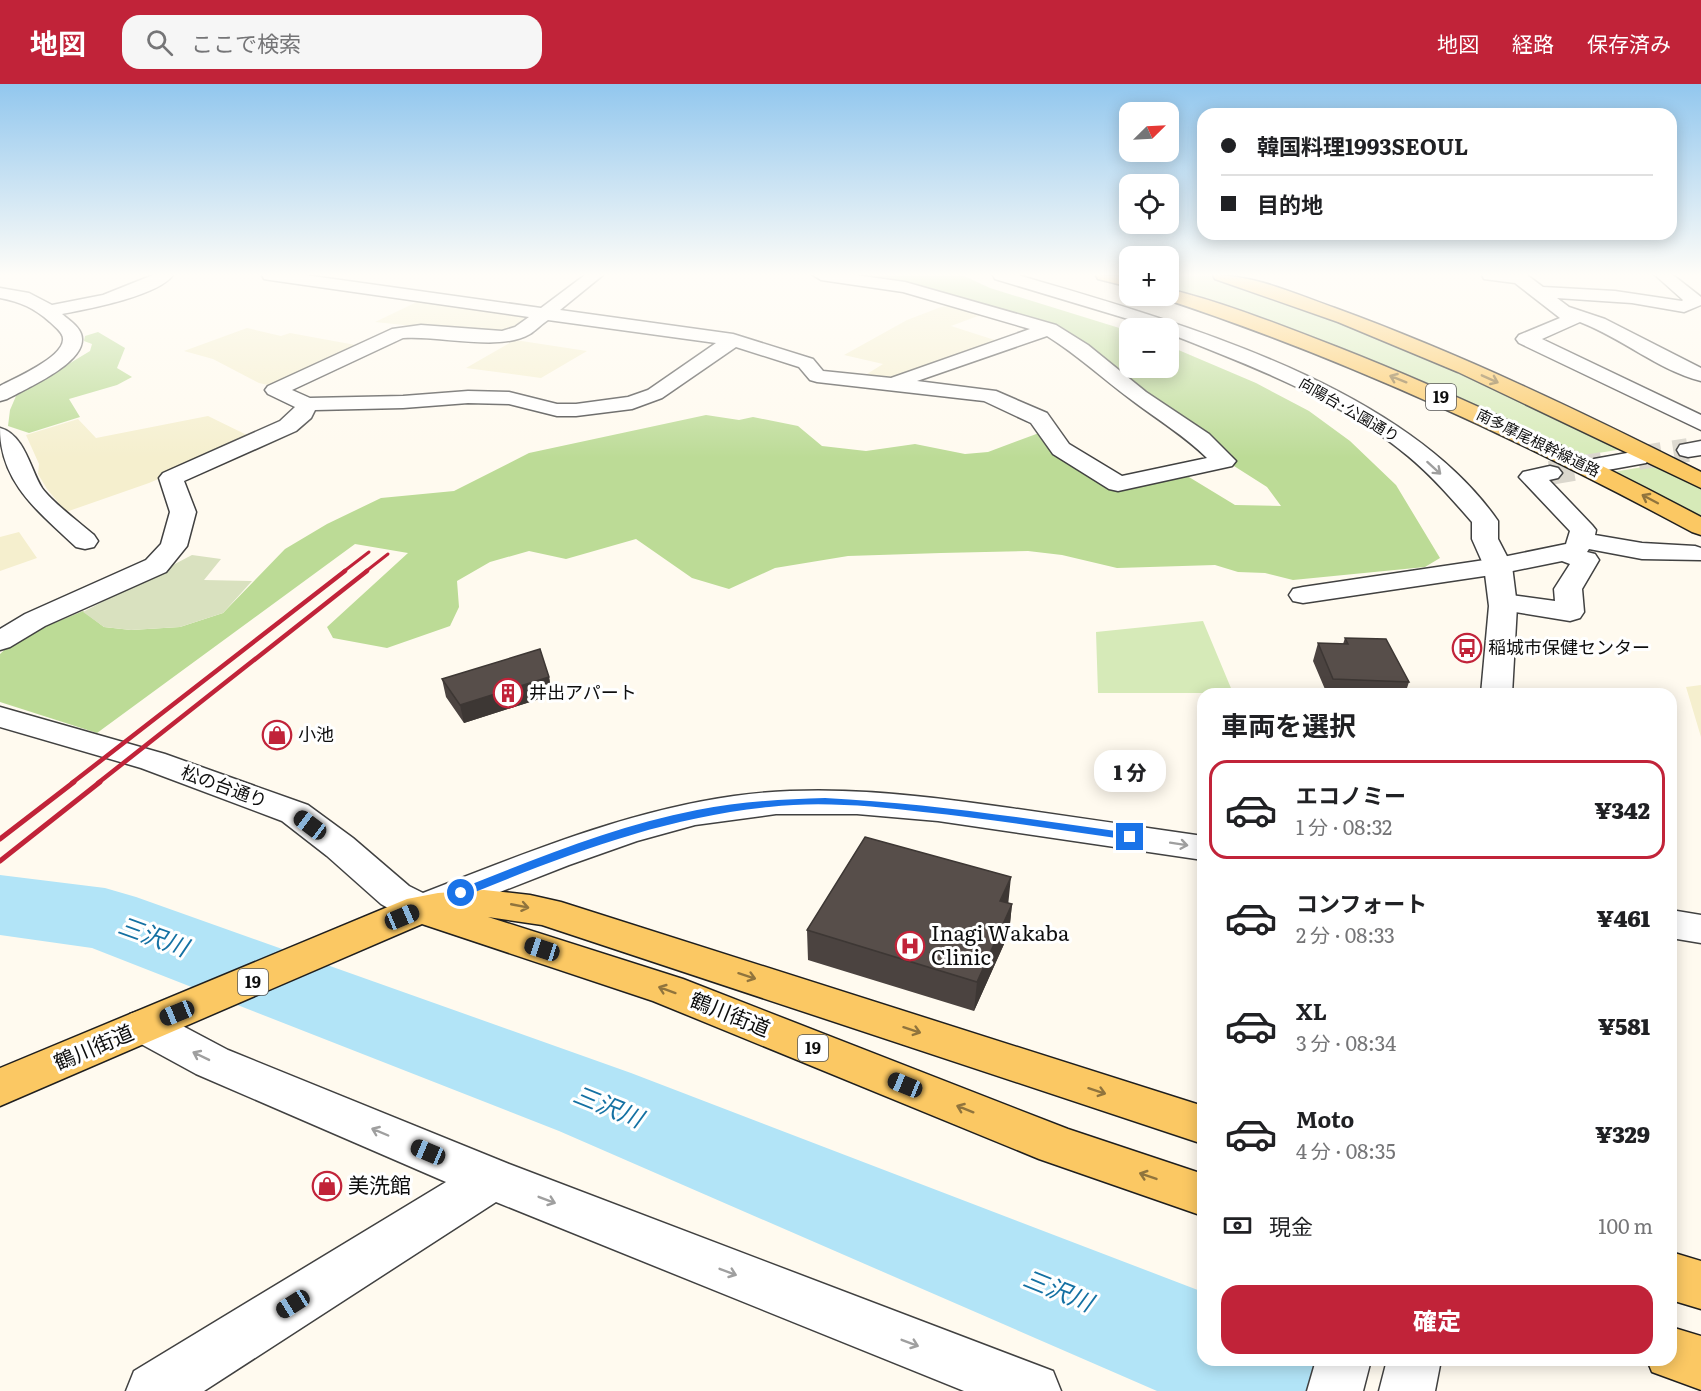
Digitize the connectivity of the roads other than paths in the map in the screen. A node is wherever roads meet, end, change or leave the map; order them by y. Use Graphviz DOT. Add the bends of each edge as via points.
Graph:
graph roads {
  1 [pos="72,336"];
  2 [pos="392,336"];
  3 [pos="489,336"];
  4 [pos="506,336"];
  5 [pos="705,336"];
  6 [pos="1029,336"];
  7 [pos="1060,336"];
  8 [pos="1193,336"];
  9 [pos="1290,336"];
  10 [pos="1390,336"];
  11 [pos="1533,336"];
  12 [pos="1625,336"];
  13 [pos="733,340"];
  14 [pos="1179,340"];
  15 [pos="1701,375"];
  16 [pos="889,384"];
  17 [pos="0,395"];
  18 [pos="307,404"];
  19 [pos="1701,423"];
  20 [pos="0,435"];
  21 [pos="1638,458"];
  22 [pos="1602,465"];
  23 [pos="1550,473"];
  24 [pos="1701,481"];
  25 [pos="1701,527"];
  26 [pos="1485,539"];
  27 [pos="85,541"];
  28 [pos="1574,546"];
  29 [pos="1695,554"];
  30 [pos="1498,566"];
  31 [pos="1303,596"];
  32 [pos="1503,602"];
  33 [pos="0,641"];
  34 [pos="1497,688"];
  35 [pos="0,717"];
  36 [pos="1197,847"];
  37 [pos="421,909"];
  38 [pos="1677,925"];
  39 [pos="1701,929"];
  40 [pos="161,1020"];
  41 [pos="0,1088"];
  42 [pos="1197,1123"];
  43 [pos="492,1179"];
  44 [pos="1197,1193"];
  45 [pos="1677,1278"];
  46 [pos="1701,1286"];
  47 [pos="1677,1355"];
  48 [pos="1701,1363"];
  49 [pos="1342,1366"];
  50 [pos="154,1391"];
  51 [pos="1033,1391"];
  52 [pos="1335,1391"];
  1 -- 17 [label="street" via="69,351 58,362"];
  2 -- 18 [label="street" via="275,390"];
  3 -- 4 [label="street"];
  5 -- 13 [label="street"];
  6 -- 16 [label="street"];
  7 -- 16 [label="street" via="1201,439 1224,461 1118,484 1061,448 1040,418 989,395"];
  8 -- 26 [label="street, 向陽台･公園通り, one-way" via="1251,359 1377,423 1452,484 1485,520"];
  25 -- 9 [label="main road, 南多摩尾根幹線道路 / 19, one-way" via="1560,452 1418,387"];
  10 -- 24 [label="main road, 19, one-way" via="1544,404"];
  11 -- 19 [label="street" via="1526,339"];
  12 -- 15 [label="street"];
  13 -- 16 [label="street" via="806,363 817,376"];
  13 -- 18 [label="street" via="655,394 632,403 576,410 557,410 509,398 468,397"];
  14 -- 26 [label="street, 向陽台･公園通り" via="1280,382 1357,426 1396,453 1428,483 1458,521"];
  18 -- 33 [label="street" via="288,426 171,478 183,512 174,546 156,566 35,620"];
  20 -- 27 [label="street" via="14,452 32,492"];
  21 -- 22 [label="street"];
  23 -- 28 [label="street" via="1531,477 1582,530"];
  26 -- 30 [label="street, 向陽台･公園通り"];
  28 -- 29 [label="street"];
  28 -- 30 [label="street"];
  28 -- 32 [label="street" via="1586,560 1568,589 1570,612"];
  30 -- 31 [label="street"];
  30 -- 32 [label="street, 向陽台･公園通り"];
  32 -- 34 [label="street, 向陽台･公園通り"];
  35 -- 37 [label="street, 松の台通り" via="153,761 296,813 395,895"];
  37 -- 36 [label="street, one-way" via="562,852 633,829 770,803 825,801 978,814"];
  37 -- 40 [label="main road, 鶴川街道 / 19"];
  37 -- 42 [label="main road, 鶴川街道 / 19, one-way" via="481,901 547,912"];
  44 -- 37 [label="main road, 鶴川街道 / 19, one-way" via="1056,1145 668,990"];
  38 -- 39 [label="street"];
  40 -- 41 [label="main road, 鶴川街道 / 19"];
  43 -- 40 [label="street, one-way" via="212,1062"];
  43 -- 50 [label="street"];
  43 -- 51 [label="street, one-way"];
  45 -- 46 [label="main road"];
  47 -- 48 [label="main road"];
  49 -- 52 [label="street"];
}
